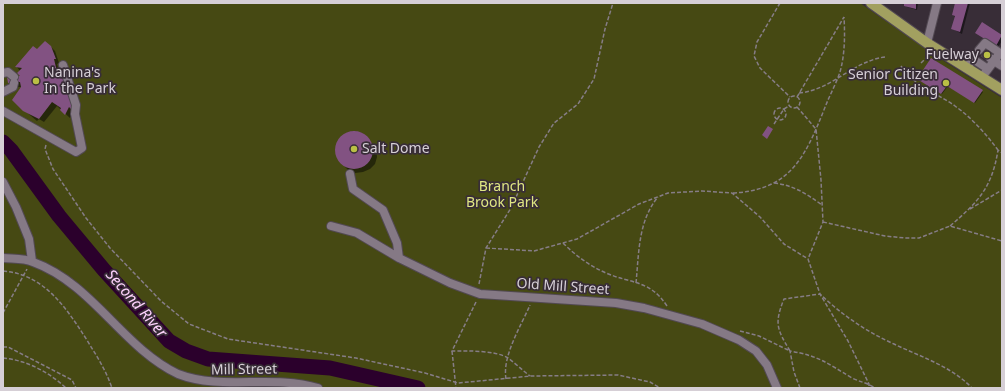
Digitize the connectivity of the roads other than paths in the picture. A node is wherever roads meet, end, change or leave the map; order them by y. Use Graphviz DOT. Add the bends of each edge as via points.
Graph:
graph roads {
  1 [pos="871,3"];
  2 [pos="936,3"];
  3 [pos="927,43"];
  4 [pos="973,59"];
  5 [pos="992,60"];
  6 [pos="63,65"];
  7 [pos="1002,66"];
  8 [pos="966,68"];
  9 [pos="3,73"];
  10 [pos="985,73"];
  11 [pos="1002,90"];
  12 [pos="3,92"];
  13 [pos="3,111"];
  14 [pos="350,174"];
  15 [pos="3,182"];
  16 [pos="332,226"];
  17 [pos="3,258"];
  18 [pos="399,258"];
  19 [pos="32,261"];
  20 [pos="318,388"];
  21 [pos="777,388"];
  1 -- 3 [label="main road"];
  2 -- 3 [label="street"];
  3 -- 8 [label="main road"];
  4 -- 5 [label="street" via="981,52 985,43 1000,53"];
  4 -- 8 [label="street"];
  4 -- 10 [label="street"];
  5 -- 7 [label="street"];
  5 -- 10 [label="street"];
  6 -- 13 [label="street" via="76,106 75,114 82,148 76,152"];
  8 -- 10 [label="main road"];
  9 -- 12 [label="street" via="8,72 14,80 13,87"];
  10 -- 11 [label="main road"];
  14 -- 18 [label="street" via="353,189 383,210 397,242"];
  15 -- 19 [label="street" via="29,240"];
  16 -- 18 [label="street, Old Mill Street" via="357,233"];
  17 -- 19 [label="street, Mill Street"];
  18 -- 21 [label="street, Old Mill Street" via="450,283 478,293 616,303 702,324 748,345 762,357"];
  19 -- 20 [label="street, Mill Street" via="56,272 82,291 135,343 155,360 178,374 204,384 261,382"];
}
